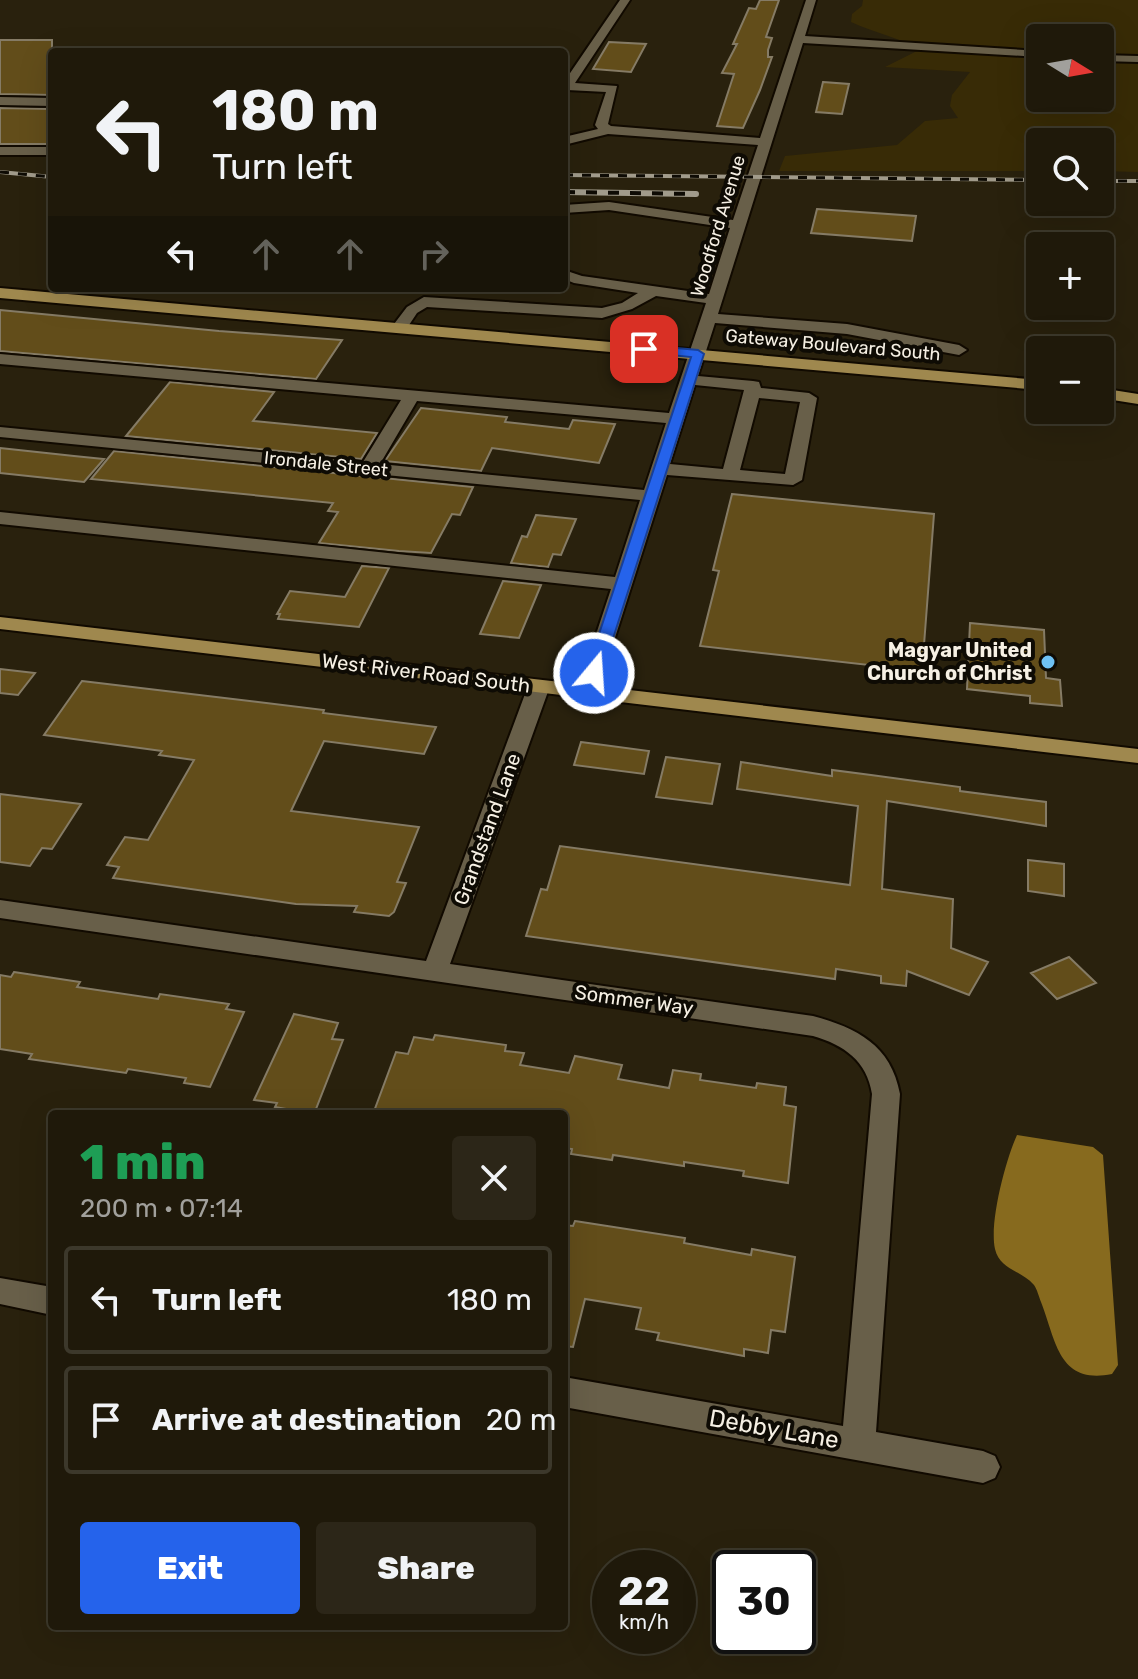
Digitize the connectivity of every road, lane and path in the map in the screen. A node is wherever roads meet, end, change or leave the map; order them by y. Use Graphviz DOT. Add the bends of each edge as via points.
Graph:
graph roads {
  1 [pos="625,0"];
  2 [pos="811,0"];
  3 [pos="799,39"];
  4 [pos="1026,53"];
  5 [pos="1114,58"];
  6 [pos="1138,59"];
  7 [pos="568,85"];
  8 [pos="568,86"];
  9 [pos="0,101"];
  10 [pos="48,102"];
  11 [pos="608,130"];
  12 [pos="568,140"];
  13 [pos="765,142"];
  14 [pos="0,151"];
  15 [pos="48,151"];
  16 [pos="568,209"];
  17 [pos="739,225"];
  18 [pos="568,276"];
  19 [pos="653,291"];
  20 [pos="0,293"];
  21 [pos="716,300"];
  22 [pos="710,318"];
  23 [pos="399,328"];
  24 [pos="959,350"];
  25 [pos="698,354"];
  26 [pos="0,359"];
  27 [pos="690,380"];
  28 [pos="1026,384"];
  29 [pos="752,392"];
  30 [pos="1114,395"];
  31 [pos="412,396"];
  32 [pos="1138,399"];
  33 [pos="677,419"];
  34 [pos="0,432"];
  35 [pos="369,468"];
  36 [pos="661,469"];
  37 [pos="730,475"];
  38 [pos="652,496"];
  39 [pos="0,518"];
  40 [pos="623,584"];
  41 [pos="0,623"];
  42 [pos="539,686"];
  43 [pos="588,692"];
  44 [pos="1138,756"];
  45 [pos="0,909"];
  46 [pos="435,971"];
  47 [pos="0,1291"];
  48 [pos="48,1300"];
  49 [pos="568,1393"];
  50 [pos="858,1444"];
  51 [pos="983,1467"];
  1 -- 7 [label="street"];
  2 -- 3 [label="street, Woodford Avenue"];
  3 -- 4 [label="street"];
  3 -- 13 [label="street, Woodford Avenue"];
  5 -- 6 [label="street"];
  8 -- 11 [label="street" via="613,89 601,125"];
  9 -- 10 [label="street"];
  11 -- 12 [label="street"];
  11 -- 13 [label="street"];
  13 -- 17 [label="street, Woodford Avenue"];
  14 -- 15 [label="street"];
  16 -- 17 [label="street" via="609,206"];
  17 -- 21 [label="street, Woodford Avenue"];
  18 -- 19 [label="street"];
  19 -- 21 [label="street"];
  19 -- 23 [label="street" via="602,313 424,302"];
  20 -- 23 [label="main road, Gateway Boulevard South"];
  21 -- 22 [label="street, Woodford Avenue"];
  22 -- 24 [label="street" via="847,329"];
  22 -- 25 [label="street, Woodford Avenue"];
  23 -- 25 [label="main road, Gateway Boulevard South"];
  25 -- 27 [label="street, Woodford Avenue"];
  25 -- 28 [label="main road, Gateway Boulevard South"];
  26 -- 31 [label="street"];
  27 -- 29 [label="street" via="753,386"];
  27 -- 33 [label="street, Woodford Avenue"];
  29 -- 37 [label="street"];
  29 -- 37 [label="street" via="809,398 793,480"];
  30 -- 32 [label="main road"];
  31 -- 33 [label="street"];
  31 -- 35 [label="street"];
  33 -- 36 [label="street, Woodford Avenue"];
  34 -- 35 [label="street, Irondale Street"];
  35 -- 38 [label="street, Irondale Street"];
  36 -- 37 [label="street"];
  36 -- 38 [label="street, Woodford Avenue"];
  38 -- 40 [label="street, Woodford Avenue"];
  39 -- 40 [label="street"];
  40 -- 43 [label="street, Woodford Avenue"];
  41 -- 42 [label="main road, West River Road South"];
  42 -- 43 [label="main road, West River Road South"];
  42 -- 46 [label="street, Grandstand Lane"];
  43 -- 44 [label="main road, West River Road South"];
  45 -- 46 [label="street, Sommer Way"];
  46 -- 50 [label="street, Sommer Way" via="813,1026 838,1033 874,1059 884,1074 886,1094"];
  47 -- 48 [label="street"];
  49 -- 50 [label="street, Debby Lane"];
  50 -- 51 [label="street, Debby Lane"];
}
